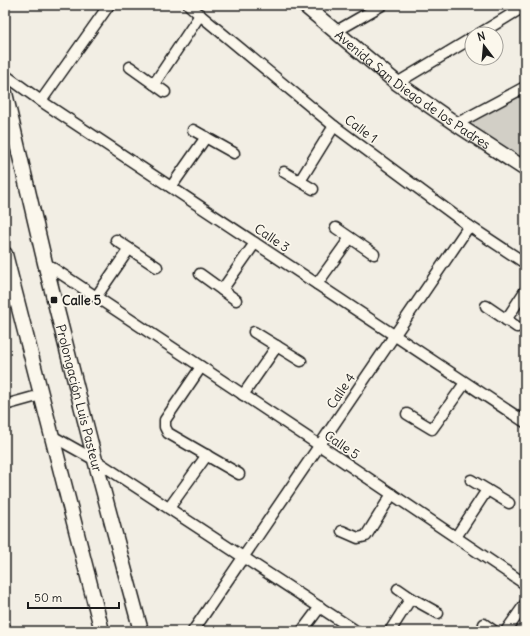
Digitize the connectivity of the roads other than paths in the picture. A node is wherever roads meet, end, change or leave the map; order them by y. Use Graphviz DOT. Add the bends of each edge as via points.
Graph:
graph roads {
  1 [pos="110,5"];
  2 [pos="189,5"];
  3 [pos="304,5"];
  4 [pos="381,5"];
  5 [pos="525,6"];
  6 [pos="200,15"];
  7 [pos="492,26"];
  8 [pos="335,32"];
  9 [pos="464,43"];
  10 [pos="130,67"];
  11 [pos="5,76"];
  12 [pos="397,83"];
  13 [pos="154,84"];
  14 [pos="525,87"];
  15 [pos="165,92"];
  16 [pos="5,93"];
  17 [pos="41,101"];
  18 [pos="456,124"];
  19 [pos="334,126"];
  20 [pos="193,130"];
  21 [pos="206,137"];
  22 [pos="234,153"];
  23 [pos="525,169"];
  24 [pos="284,172"];
  25 [pos="300,181"];
  26 [pos="171,187"];
  27 [pos="313,189"];
  28 [pos="469,226"];
  29 [pos="336,228"];
  30 [pos="350,238"];
  31 [pos="116,240"];
  32 [pos="255,243"];
  33 [pos="129,249"];
  34 [pos="5,254"];
  35 [pos="374,254"];
  36 [pos="45,263"];
  37 [pos="525,263"];
  38 [pos="157,266"];
  39 [pos="200,274"];
  40 [pos="317,284"];
  41 [pos="222,290"];
  42 [pos="525,291"];
  43 [pos="96,298"];
  44 [pos="236,300"];
  45 [pos="486,306"];
  46 [pos="506,320"];
  47 [pos="517,327"];
  48 [pos="254,332"];
  49 [pos="394,336"];
  50 [pos="277,346"];
  51 [pos="301,361"];
  52 [pos="201,367"];
  53 [pos="466,383"];
  54 [pos="41,395"];
  55 [pos="244,395"];
  56 [pos="5,405"];
  57 [pos="407,414"];
  58 [pos="525,422"];
  59 [pos="52,436"];
  60 [pos="319,446"];
  61 [pos="208,455"];
  62 [pos="95,460"];
  63 [pos="239,474"];
  64 [pos="471,480"];
  65 [pos="487,490"];
  66 [pos="392,494"];
  67 [pos="509,503"];
  68 [pos="169,508"];
  69 [pos="342,531"];
  70 [pos="456,537"];
  71 [pos="244,557"];
  72 [pos="525,584"];
  73 [pos="398,589"];
  74 [pos="411,598"];
  75 [pos="525,604"];
  76 [pos="320,607"];
  77 [pos="438,613"];
  78 [pos="484,624"];
  79 [pos="5,628"];
  80 [pos="6,631"];
  81 [pos="102,631"];
  82 [pos="141,631"];
  83 [pos="193,631"];
  84 [pos="302,631"];
  85 [pos="356,631"];
  86 [pos="390,631"];
  87 [pos="494,631"];
  88 [pos="506,631"];
  1 -- 17 [label="street"];
  2 -- 6 [label="street, Calle 1"];
  3 -- 8 [label="main road, Avenida San Diego de los Padres"];
  4 -- 8 [label="street"];
  5 -- 7 [label="street"];
  6 -- 13 [label="street"];
  6 -- 19 [label="street, Calle 1"];
  8 -- 12 [label="main road, Avenida San Diego de los Padres"];
  9 -- 12 [label="street"];
  10 -- 13 [label="street"];
  11 -- 17 [label="street, Calle 3"];
  12 -- 18 [label="main road, Avenida San Diego de los Padres"];
  13 -- 15 [label="street"];
  14 -- 18 [label="street"];
  16 -- 36 [label="main road, Prolongación Luis Pasteur"];
  17 -- 26 [label="street, Calle 3"];
  18 -- 23 [label="main road, Avenida San Diego de los Padres"];
  19 -- 25 [label="street"];
  19 -- 28 [label="street, Calle 1"];
  20 -- 21 [label="street"];
  21 -- 22 [label="street"];
  21 -- 26 [label="street"];
  24 -- 25 [label="street"];
  25 -- 27 [label="street"];
  26 -- 32 [label="street, Calle 3"];
  28 -- 37 [label="street, Calle 1"];
  28 -- 49 [label="street, Calle 4"];
  29 -- 30 [label="street"];
  30 -- 35 [label="street"];
  30 -- 40 [label="street"];
  31 -- 33 [label="street"];
  32 -- 40 [label="street, Calle 3"];
  32 -- 41 [label="street"];
  33 -- 38 [label="street"];
  33 -- 43 [label="street"];
  34 -- 54 [label="main road"];
  36 -- 43 [label="street, Calle 5"];
  36 -- 62 [label="main road, Prolongación Luis Pasteur"];
  39 -- 41 [label="street"];
  40 -- 49 [label="street, Calle 3"];
  41 -- 44 [label="street"];
  42 -- 46 [label="street"];
  43 -- 52 [label="street, Calle 5"];
  45 -- 46 [label="street"];
  46 -- 47 [label="street"];
  48 -- 50 [label="street"];
  49 -- 53 [label="street, Calle 3"];
  49 -- 60 [label="street, Calle 4"];
  50 -- 51 [label="street"];
  50 -- 55 [label="street"];
  52 -- 55 [label="street, Calle 5"];
  52 -- 61 [label="street" via="165,420 165,427 168,433"];
  53 -- 57 [label="street" via="432,429"];
  53 -- 58 [label="street, Calle 3"];
  54 -- 56 [label="street"];
  54 -- 59 [label="main road"];
  55 -- 60 [label="street, Calle 5"];
  59 -- 62 [label="street"];
  59 -- 81 [label="main road"];
  60 -- 66 [label="street, Calle 5"];
  60 -- 71 [label="street, Calle 4"];
  61 -- 63 [label="street"];
  61 -- 68 [label="street"];
  62 -- 68 [label="street"];
  62 -- 82 [label="main road, Prolongación Luis Pasteur"];
  64 -- 65 [label="street"];
  65 -- 67 [label="street"];
  65 -- 70 [label="street"];
  66 -- 69 [label="street" via="366,536 358,538"];
  66 -- 70 [label="street, Calle 5"];
  68 -- 71 [label="street"];
  70 -- 72 [label="street, Calle 5"];
  71 -- 76 [label="street"];
  71 -- 83 [label="street, Calle 4"];
  73 -- 74 [label="street"];
  74 -- 77 [label="street"];
  74 -- 86 [label="street"];
  75 -- 88 [label="street"];
  76 -- 84 [label="street"];
  76 -- 85 [label="street"];
  78 -- 87 [label="street"];
  79 -- 80 [label="street"];
}
